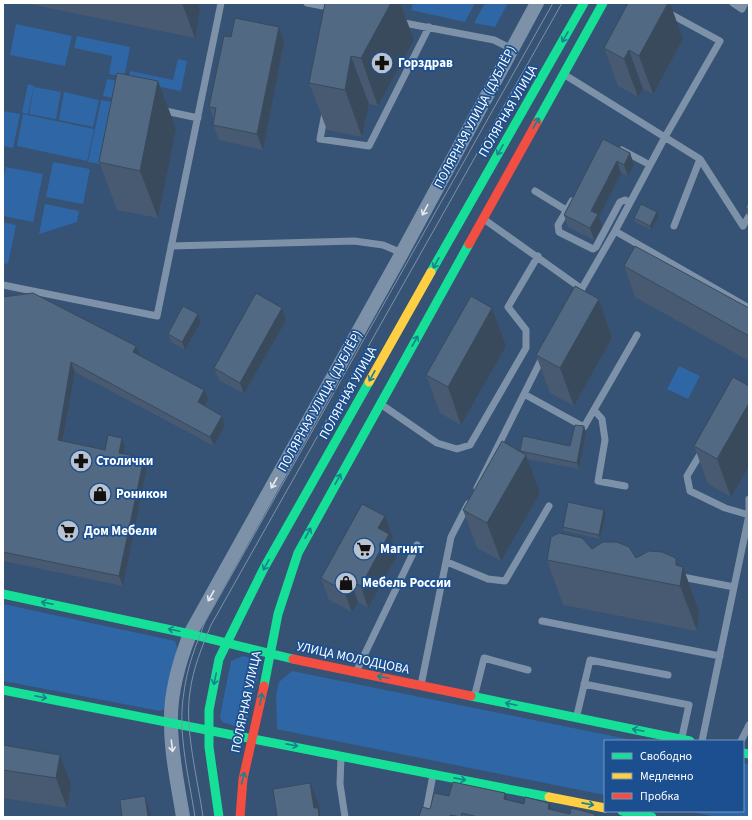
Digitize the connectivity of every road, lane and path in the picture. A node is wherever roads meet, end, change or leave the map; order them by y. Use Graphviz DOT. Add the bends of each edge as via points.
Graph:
graph roads {
  1 [pos="221,3"];
  2 [pos="307,3"];
  3 [pos="537,3"];
  4 [pos="584,3"];
  5 [pos="603,3"];
  6 [pos="650,3"];
  7 [pos="733,3"];
  8 [pos="745,3"];
  9 [pos="345,10"];
  10 [pos="391,20"];
  11 [pos="429,27"];
  12 [pos="512,49"];
  13 [pos="563,74"];
  14 [pos="151,108"];
  15 [pos="326,108"];
  16 [pos="198,118"];
  17 [pos="665,137"];
  18 [pos="612,144"];
  19 [pos="700,158"];
  20 [pos="650,165"];
  21 [pos="535,191"];
  22 [pos="574,196"];
  23 [pos="630,202"];
  24 [pos="566,210"];
  25 [pos="749,216"];
  26 [pos="483,218"];
  27 [pos="674,226"];
  28 [pos="615,231"];
  29 [pos="172,246"];
  30 [pos="402,254"];
  31 [pos="538,256"];
  32 [pos="3,285"];
  33 [pos="582,289"];
  34 [pos="574,301"];
  35 [pos="749,308"];
  36 [pos="637,335"];
  37 [pos="545,351"];
  38 [pos="524,394"];
  39 [pos="380,404"];
  40 [pos="594,410"];
  41 [pos="705,446"];
  42 [pos="625,486"];
  43 [pos="749,499"];
  44 [pos="549,506"];
  45 [pos="749,515"];
  46 [pos="417,545"];
  47 [pos="447,562"];
  48 [pos="666,573"];
  49 [pos="734,587"];
  50 [pos="6,595"];
  51 [pos="542,621"];
  52 [pos="190,634"];
  53 [pos="226,642"];
  54 [pos="270,653"];
  55 [pos="720,656"];
  56 [pos="528,670"];
  57 [pos="357,672"];
  58 [pos="668,675"];
  59 [pos="584,684"];
  60 [pos="421,685"];
  61 [pos="3,690"];
  62 [pos="474,696"];
  63 [pos="576,718"];
  64 [pos="170,722"];
  65 [pos="749,725"];
  66 [pos="207,728"];
  67 [pos="254,737"];
  68 [pos="686,740"];
  69 [pos="702,740"];
  70 [pos="742,740"];
  71 [pos="342,755"];
  72 [pos="433,773"];
  73 [pos="604,808"];
  74 [pos="627,812"];
  75 [pos="183,817"];
  76 [pos="219,817"];
  77 [pos="240,817"];
  78 [pos="345,817"];
  79 [pos="425,817"];
  80 [pos="652,817"];
  1 -- 16 [label="lane"];
  2 -- 9 [label="lane"];
  3 -- 12 [label="street, ПОЛЯРНАЯ УЛИЦА (ДУБЛЁР)"];
  4 -- 53 [label="main road, ПОЛЯРНАЯ УЛИЦА, one-way" via="264,568"];
  5 -- 13 [label="main road, ПОЛЯРНАЯ УЛИЦА"];
  6 -- 17 [label="lane" via="720,41"];
  7 -- 8 [label="lane" via="742,9"];
  10 -- 11 [label="lane"];
  11 -- 12 [label="lane" via="494,40"];
  11 -- 15 [label="lane" via="369,146 320,139"];
  12 -- 30 [label="street, ПОЛЯРНАЯ УЛИЦА (ДУБЛЁР), one-way"];
  13 -- 17 [label="lane"];
  26 -- 13 [label="main road, ПОЛЯРНАЯ УЛИЦА, one-way"];
  14 -- 16 [label="lane"];
  16 -- 29 [label="lane"];
  17 -- 19 [label="lane"];
  17 -- 20 [label="lane"];
  18 -- 20 [label="lane"];
  19 -- 25 [label="lane" via="743,226"];
  19 -- 27 [label="lane"];
  20 -- 23 [label="lane"];
  21 -- 24 [label="lane"];
  22 -- 24 [label="lane"];
  23 -- 24 [label="lane" via="620,202 593,249 559,232 558,225"];
  23 -- 28 [label="lane"];
  26 -- 31 [label="lane"];
  39 -- 26 [label="main road, ПОЛЯРНАЯ УЛИЦА, one-way"];
  28 -- 33 [label="lane"];
  28 -- 35 [label="lane"];
  29 -- 30 [label="lane" via="354,241 382,245"];
  29 -- 32 [label="lane" via="157,316"];
  30 -- 52 [label="street, ПОЛЯРНАЯ УЛИЦА (ДУБЛЁР), one-way"];
  31 -- 33 [label="lane"];
  31 -- 39 [label="lane" via="508,307 526,330 526,348 470,446 457,449 437,442"];
  33 -- 34 [label="lane"];
  36 -- 40 [label="lane"];
  37 -- 38 [label="lane"];
  38 -- 40 [label="lane" via="584,428"];
  38 -- 47 [label="lane" via="452,537"];
  54 -- 39 [label="main road, ПОЛЯРНАЯ УЛИЦА, one-way" via="285,586 298,553"];
  40 -- 42 [label="lane" via="602,419 605,440 598,481"];
  41 -- 45 [label="lane" via="687,476 690,491 725,508"];
  43 -- 45 [label="lane"];
  44 -- 47 [label="lane" via="505,582 488,579"];
  45 -- 49 [label="lane"];
  46 -- 57 [label="lane"];
  47 -- 60 [label="lane"];
  48 -- 49 [label="lane"];
  49 -- 55 [label="lane"];
  52 -- 50 [label="main road, УЛИЦА МОЛОДЦОВА, one-way"];
  51 -- 55 [label="lane"];
  52 -- 53 [label="main road, УЛИЦА МОЛОДЦОВА"];
  52 -- 64 [label="street, ПОЛЯРНАЯ УЛИЦА (ДУБЛЁР)" via="176,676"];
  53 -- 54 [label="main road, УЛИЦА МОЛОДЦОВА"];
  53 -- 66 [label="main road, ПОЛЯРНАЯ УЛИЦА, one-way" via="218,665"];
  54 -- 57 [label="main road, УЛИЦА МОЛОДЦОВА"];
  67 -- 54 [label="main road, ПОЛЯРНАЯ УЛИЦА, one-way"];
  55 -- 69 [label="lane"];
  56 -- 62 [label="lane" via="484,658"];
  60 -- 57 [label="main road, УЛИЦА МОЛОДЦОВА, one-way"];
  58 -- 59 [label="lane" via="590,660"];
  59 -- 63 [label="lane"];
  59 -- 68 [label="lane" via="689,705"];
  60 -- 62 [label="main road, УЛИЦА МОЛОДЦОВА"];
  61 -- 64 [label="main road, one-way"];
  63 -- 62 [label="main road, УЛИЦА МОЛОДЦОВА, one-way"];
  68 -- 63 [label="main road, УЛИЦА МОЛОДЦОВА, one-way"];
  64 -- 66 [label="main road"];
  64 -- 75 [label="street, ПОЛЯРНАЯ УЛИЦА (ДУБЛЁР), one-way"];
  65 -- 70 [label="lane"];
  66 -- 67 [label="main road"];
  66 -- 76 [label="main road, ПОЛЯРНАЯ УЛИЦА"];
  67 -- 71 [label="main road, one-way"];
  77 -- 67 [label="main road, ПОЛЯРНАЯ УЛИЦА, one-way" via="241,786"];
  71 -- 72 [label="main road"];
  71 -- 78 [label="lane" via="340,784"];
  72 -- 73 [label="main road, one-way"];
  72 -- 79 [label="lane"];
  74 -- 80 [label="main road"];
}
